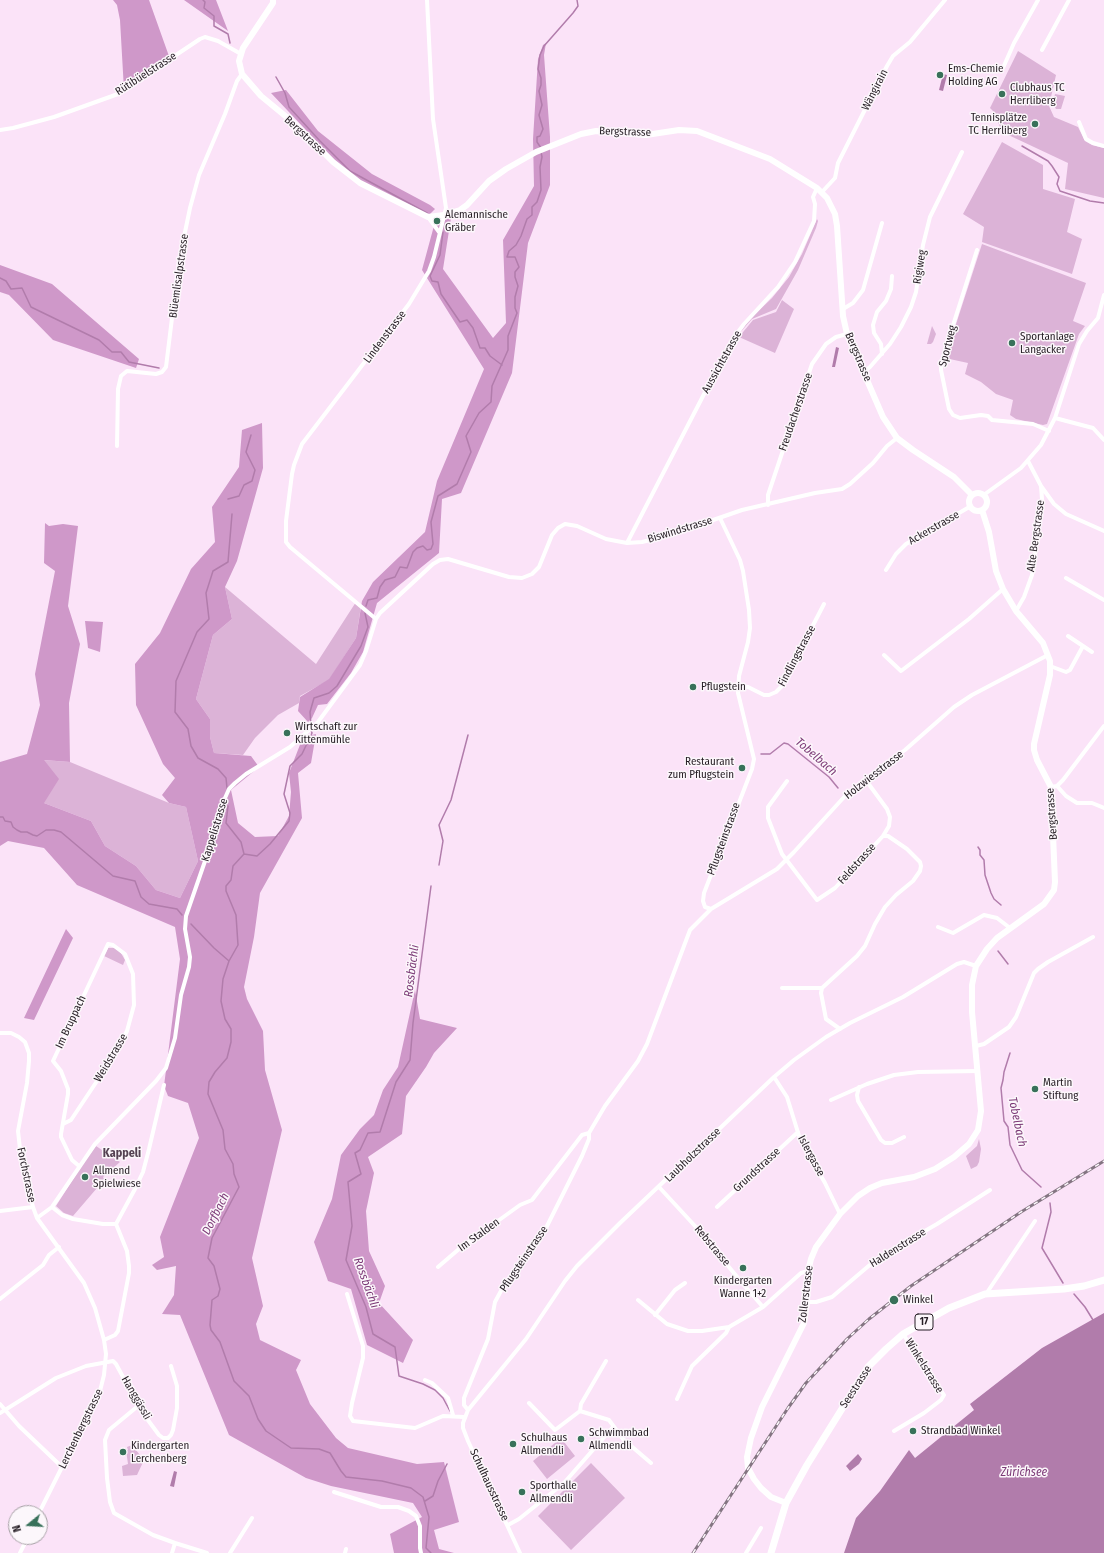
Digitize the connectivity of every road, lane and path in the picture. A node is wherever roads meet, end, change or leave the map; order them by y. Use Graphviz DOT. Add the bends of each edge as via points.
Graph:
graph roads {
  1 [pos="273,0"];
  2 [pos="427,0"];
  3 [pos="945,0"];
  4 [pos="1038,0"];
  5 [pos="1069,0"];
  6 [pos="1042,50"];
  7 [pos="241,54"];
  8 [pos="1003,68"];
  9 [pos="242,74"];
  10 [pos="1079,122"];
  11 [pos="0,130"];
  12 [pos="1104,146"];
  13 [pos="962,152"];
  14 [pos="817,188"];
  15 [pos="822,192"];
  16 [pos="444,215"];
  17 [pos="428,217"];
  18 [pos="882,223"];
  19 [pos="439,232"];
  20 [pos="977,250"];
  21 [pos="892,276"];
  22 [pos="1104,295"];
  23 [pos="843,309"];
  24 [pos="847,334"];
  25 [pos="882,354"];
  26 [pos="864,372"];
  27 [pos="1055,418"];
  28 [pos="1049,431"];
  29 [pos="898,438"];
  30 [pos="1104,440"];
  31 [pos="117,446"];
  32 [pos="1028,461"];
  33 [pos="1041,486"];
  34 [pos="985,494"];
  35 [pos="972,495"];
  36 [pos="768,505"];
  37 [pos="970,506"];
  38 [pos="982,510"];
  39 [pos="720,518"];
  40 [pos="1104,531"];
  41 [pos="627,543"];
  42 [pos="886,570"];
  43 [pos="1066,578"];
  44 [pos="1003,589"];
  45 [pos="1104,599"];
  46 [pos="824,604"];
  47 [pos="1016,610"];
  48 [pos="376,619"];
  49 [pos="1068,636"];
  50 [pos="1083,646"];
  51 [pos="1092,652"];
  52 [pos="1048,655"];
  53 [pos="884,656"];
  54 [pos="1050,666"];
  55 [pos="738,686"];
  56 [pos="1104,726"];
  57 [pos="864,779"];
  58 [pos="787,781"];
  59 [pos="1054,787"];
  60 [pos="1104,808"];
  61 [pos="883,836"];
  62 [pos="786,859"];
  63 [pos="711,909"];
  64 [pos="1012,926"];
  65 [pos="938,927"];
  66 [pos="1093,937"];
  67 [pos="108,944"];
  68 [pos="976,966"];
  69 [pos="782,988"];
  70 [pos="822,988"];
  71 [pos="840,1029"];
  72 [pos="0,1031"];
  73 [pos="976,1046"];
  74 [pos="978,1071"];
  75 [pos="774,1077"];
  76 [pos="164,1085"];
  77 [pos="859,1088"];
  78 [pos="831,1100"];
  79 [pos="63,1124"];
  80 [pos="589,1132"];
  81 [pos="798,1132"];
  82 [pos="904,1137"];
  83 [pos="79,1166"];
  84 [pos="659,1187"];
  85 [pos="990,1190"];
  86 [pos="520,1205"];
  87 [pos="33,1207"];
  88 [pos="52,1207"];
  89 [pos="717,1208"];
  90 [pos="0,1211"];
  91 [pos="840,1214"];
  92 [pos="38,1218"];
  93 [pos="1035,1221"];
  94 [pos="116,1224"];
  95 [pos="59,1247"];
  96 [pos="438,1267"];
  97 [pos="808,1270"];
  98 [pos="1104,1280"];
  99 [pos="685,1282"];
  100 [pos="347,1294"];
  101 [pos="985,1294"];
  102 [pos="0,1299"];
  103 [pos="638,1300"];
  104 [pos="807,1302"];
  105 [pos="764,1307"];
  106 [pos="655,1315"];
  107 [pos="730,1327"];
  108 [pos="903,1334"];
  109 [pos="104,1340"];
  110 [pos="106,1361"];
  111 [pos="606,1361"];
  112 [pos="171,1366"];
  113 [pos="425,1380"];
  114 [pos="677,1399"];
  115 [pos="529,1403"];
  116 [pos="0,1404"];
  117 [pos="138,1406"];
  118 [pos="5,1409"];
  119 [pos="468,1410"];
  120 [pos="580,1411"];
  121 [pos="0,1413"];
  122 [pos="453,1415"];
  123 [pos="464,1417"];
  124 [pos="613,1427"];
  125 [pos="894,1430"];
  126 [pos="651,1463"];
  127 [pos="62,1467"];
  128 [pos="334,1492"];
  129 [pos="786,1503"];
  130 [pos="43,1505"];
  131 [pos="252,1518"];
  132 [pos="508,1525"];
  133 [pos="761,1528"];
  134 [pos="175,1543"];
  135 [pos="172,1553"];
  136 [pos="207,1553"];
  137 [pos="230,1553"];
  138 [pos="421,1553"];
  139 [pos="520,1553"];
  140 [pos="746,1553"];
  141 [pos="771,1553"];
  1 -- 7 [label="street"];
  2 -- 16 [label="street, Lindenstrasse" via="433,120 446,208"];
  3 -- 15 [label="street, Wängirain" via="910,42 893,56 838,163 835,178"];
  4 -- 8 [label="street"];
  5 -- 6 [label="street"];
  7 -- 9 [label="street" via="239,61"];
  7 -- 11 [label="street, Rütibüelstrasse" via="218,42 200,39 111,97 54,117"];
  9 -- 17 [label="street, Bergstrasse" via="261,96 355,180"];
  9 -- 31 [label="street, Blüemlisalpstrasse" via="199,175 190,208 179,261 166,367 156,374 127,371 121,376 118,389"];
  10 -- 12 [label="street" via="1086,139"];
  13 -- 25 [label="street, Rigiweg" via="930,217 911,307"];
  14 -- 15 [label="street, Bergstrasse"];
  14 -- 16 [label="street, Bergstrasse" via="770,159 698,131 679,130 646,135 596,131 581,134 536,152 489,181 460,210"];
  14 -- 41 [label="street, Aussichtstrasse" via="813,197 814,221 799,254 783,280 732,340"];
  15 -- 23 [label="street, Bergstrasse" via="833,208 836,220"];
  16 -- 17 [label="street, Bergstrasse"];
  16 -- 19 [label="street, Lindenstrasse"];
  17 -- 19 [label="street"];
  18 -- 23 [label="street" via="863,290 853,304"];
  19 -- 48 [label="street, Lindenstrasse" via="429,271 409,304 302,444 292,474 286,542"];
  20 -- 28 [label="street, Sportweg" via="941,363 949,409 960,418 982,415 996,421 1033,424"];
  21 -- 25 [label="street" via="891,289 873,325 874,333 881,344"];
  22 -- 27 [label="street" via="1098,318 1079,344"];
  23 -- 24 [label="street, Bergstrasse"];
  24 -- 26 [label="street, Bergstrasse"];
  24 -- 36 [label="street, Freudacherstrasse" via="836,337 826,344 812,364 768,495"];
  25 -- 26 [label="street, Rigiweg"];
  26 -- 29 [label="street, Bergstrasse" via="883,417"];
  27 -- 28 [label="street"];
  27 -- 30 [label="street" via="1093,428"];
  28 -- 32 [label="street" via="1042,445"];
  29 -- 35 [label="street, Bergstrasse" via="954,478"];
  29 -- 36 [label="street, Biswindstrasse" via="847,486"];
  32 -- 33 [label="street, Alte Bergstrasse"];
  32 -- 34 [label="street"];
  33 -- 40 [label="street" via="1054,504 1066,514"];
  33 -- 47 [label="street, Alte Bergstrasse" via="1041,511 1036,530 1032,575"];
  34 -- 35 [label="street" via="976,492"];
  34 -- 38 [label="street, Bergstrasse" via="988,503"];
  35 -- 37 [label="street"];
  36 -- 39 [label="street, Biswindstrasse"];
  37 -- 38 [label="street" via="977,511"];
  37 -- 42 [label="street, Ackerstrasse" via="906,544"];
  38 -- 44 [label="street, Bergstrasse" via="996,571"];
  39 -- 41 [label="street, Biswindstrasse" via="667,536"];
  39 -- 55 [label="street, Pflugsteinstrasse" via="744,571 750,610 748,642"];
  41 -- 48 [label="street, Biswindstrasse" via="606,539 577,526 565,524 552,535 539,567 532,574 522,578 509,577 448,559 440,560"];
  43 -- 45 [label="street"];
  44 -- 47 [label="street, Bergstrasse"];
  44 -- 53 [label="street" via="969,620 901,671"];
  46 -- 55 [label="street, Findlingstrasse" via="776,692 764,695 748,687"];
  47 -- 52 [label="street, Bergstrasse" via="1043,643"];
  48 -- 83 [label="street, Kappelistrasse" via="360,665 314,726 290,747 246,774 235,783 225,797 186,916 185,929 190,958 172,1053 163,1073 95,1144"];
  49 -- 50 [label="street"];
  50 -- 51 [label="street"];
  50 -- 54 [label="street" via="1070,670 1066,672"];
  52 -- 54 [label="street, Bergstrasse"];
  52 -- 57 [label="street, Holzwiesstrasse" via="963,700 905,750"];
  54 -- 59 [label="street, Bergstrasse" via="1034,750 1037,760"];
  55 -- 63 [label="street, Pflugsteinstrasse" via="739,703 753,755 753,765 704,893 702,901"];
  56 -- 59 [label="street" via="1064,780"];
  57 -- 61 [label="street" via="887,809 890,817"];
  57 -- 62 [label="street, Holzwiesstrasse"];
  58 -- 62 [label="street" via="768,807 768,816"];
  59 -- 60 [label="street" via="1077,803 1092,803"];
  59 -- 64 [label="street, Bergstrasse" via="1054,890 1044,904"];
  61 -- 62 [label="street, Feldstrasse" via="835,888 817,900"];
  61 -- 70 [label="street, Feldstrasse" via="888,836 907,849 920,862 920,871 914,881 885,907 857,956"];
  62 -- 63 [label="street, Holzwiesstrasse" via="772,872"];
  63 -- 80 [label="street, Pflugsteinstrasse" via="689,932 647,1044"];
  64 -- 65 [label="street" via="984,915 952,934"];
  64 -- 68 [label="street, Zollerstrasse" via="992,944"];
  66 -- 73 [label="street" via="1038,969 1009,1027 984,1044"];
  67 -- 79 [label="street, Im Bruppach" via="53,1062 61,1071 68,1089"];
  67 -- 79 [label="street, Weidstrasse" via="125,954 132,967 133,1011 128,1031 117,1051 71,1120"];
  68 -- 71 [label="street, Laubholzstrasse" via="964,962 957,964 904,997"];
  68 -- 73 [label="street, Zollerstrasse" via="972,985 972,1012"];
  69 -- 70 [label="street"];
  70 -- 71 [label="street" via="826,1019"];
  71 -- 75 [label="street, Laubholzstrasse"];
  72 -- 87 [label="street, Forchstrasse" via="22,1039 29,1052 27,1083 18,1131 20,1158"];
  73 -- 74 [label="street, Zollerstrasse"];
  74 -- 77 [label="street" via="918,1072 894,1076"];
  74 -- 91 [label="street, Zollerstrasse" via="981,1111 978,1130 969,1144 935,1169 870,1188"];
  75 -- 81 [label="street, Islergasse" via="787,1097"];
  75 -- 84 [label="street, Laubholzstrasse"];
  76 -- 94 [label="street" via="143,1172"];
  77 -- 78 [label="street"];
  77 -- 82 [label="street" via="858,1101 881,1140 892,1143"];
  79 -- 83 [label="street, Im Bruppach" via="62,1141 72,1160"];
  80 -- 86 [label="street, Pflugsteinstrasse" via="582,1135 537,1196"];
  80 -- 119 [label="street, Pflugsteinstrasse" via="582,1156 545,1230 495,1302 488,1339 464,1398 464,1405"];
  81 -- 89 [label="street, Grundstrasse"];
  81 -- 91 [label="street, Islergasse"];
  83 -- 88 [label="street, Kappelistrasse"];
  84 -- 105 [label="street, Rebstrasse"];
  84 -- 119 [label="street, Laubholzstrasse" via="577,1266 526,1339"];
  85 -- 104 [label="street, Haldenstrasse" via="878,1258 832,1297"];
  86 -- 96 [label="street, Im Stalden"];
  87 -- 90 [label="street"];
  87 -- 92 [label="street, Forchstrasse"];
  88 -- 92 [label="street, Kappelistrasse"];
  88 -- 94 [label="street" via="73,1219"];
  91 -- 97 [label="street, Zollerstrasse" via="816,1247"];
  92 -- 95 [label="street, Forchstrasse"];
  93 -- 101 [label="street"];
  94 -- 109 [label="street" via="130,1266 117,1333"];
  95 -- 102 [label="street" via="49,1255 43,1265"];
  95 -- 109 [label="street, Forchstrasse" via="84,1283 95,1308"];
  97 -- 104 [label="street, Zollerstrasse"];
  97 -- 105 [label="street" via="801,1273"];
  98 -- 101 [label="main road, Seestrasse / 17" via="1070,1288"];
  99 -- 106 [label="street" via="675,1290"];
  100 -- 122 [label="street" via="363,1346 363,1358 350,1416 353,1421 415,1428 443,1416"];
  101 -- 108 [label="main road, Seestrasse / 17" via="949,1308"];
  103 -- 106 [label="street"];
  104 -- 129 [label="street, Zollerstrasse" via="804,1323 762,1407 747,1457 748,1468 761,1488 771,1497"];
  105 -- 107 [label="street"];
  106 -- 107 [label="street" via="667,1324 688,1331"];
  107 -- 114 [label="street" via="692,1366"];
  108 -- 125 [label="street, Winkelstrasse" via="944,1395 924,1413"];
  108 -- 129 [label="main road, Seestrasse / 17" via="868,1367"];
  109 -- 110 [label="street, Lerchenbergstrasse"];
  110 -- 117 [label="street, Hanggässli" via="113,1361 116,1364"];
  110 -- 118 [label="street" via="56,1378"];
  110 -- 127 [label="street, Lerchenbergstrasse" via="100,1392"];
  111 -- 120 [label="street" via="581,1404"];
  112 -- 117 [label="street, Hanggässli" via="177,1386 177,1408 171,1436 166,1438 159,1435"];
  113 -- 122 [label="street" via="448,1398"];
  115 -- 120 [label="street" via="554,1430"];
  116 -- 118 [label="street"];
  117 -- 134 [label="street" via="106,1434 110,1502 114,1513 153,1535"];
  118 -- 121 [label="street"];
  118 -- 127 [label="street"];
  119 -- 123 [label="street, Laubholzstrasse"];
  120 -- 124 [label="street" via="609,1420"];
  122 -- 123 [label="street"];
  123 -- 132 [label="street, Schulhausstrasse" via="465,1433"];
  124 -- 126 [label="street"];
  124 -- 132 [label="street" via="564,1483"];
  127 -- 130 [label="street, Lerchenbergstrasse"];
  128 -- 138 [label="street" via="381,1507 398,1507 409,1511 416,1516 420,1526"];
  129 -- 141 [label="main road, Seestrasse / 17"];
  131 -- 137 [label="street"];
  132 -- 139 [label="street, Schulhausstrasse"];
  133 -- 140 [label="street"];
  134 -- 135 [label="street"];
  134 -- 136 [label="street"];
}
